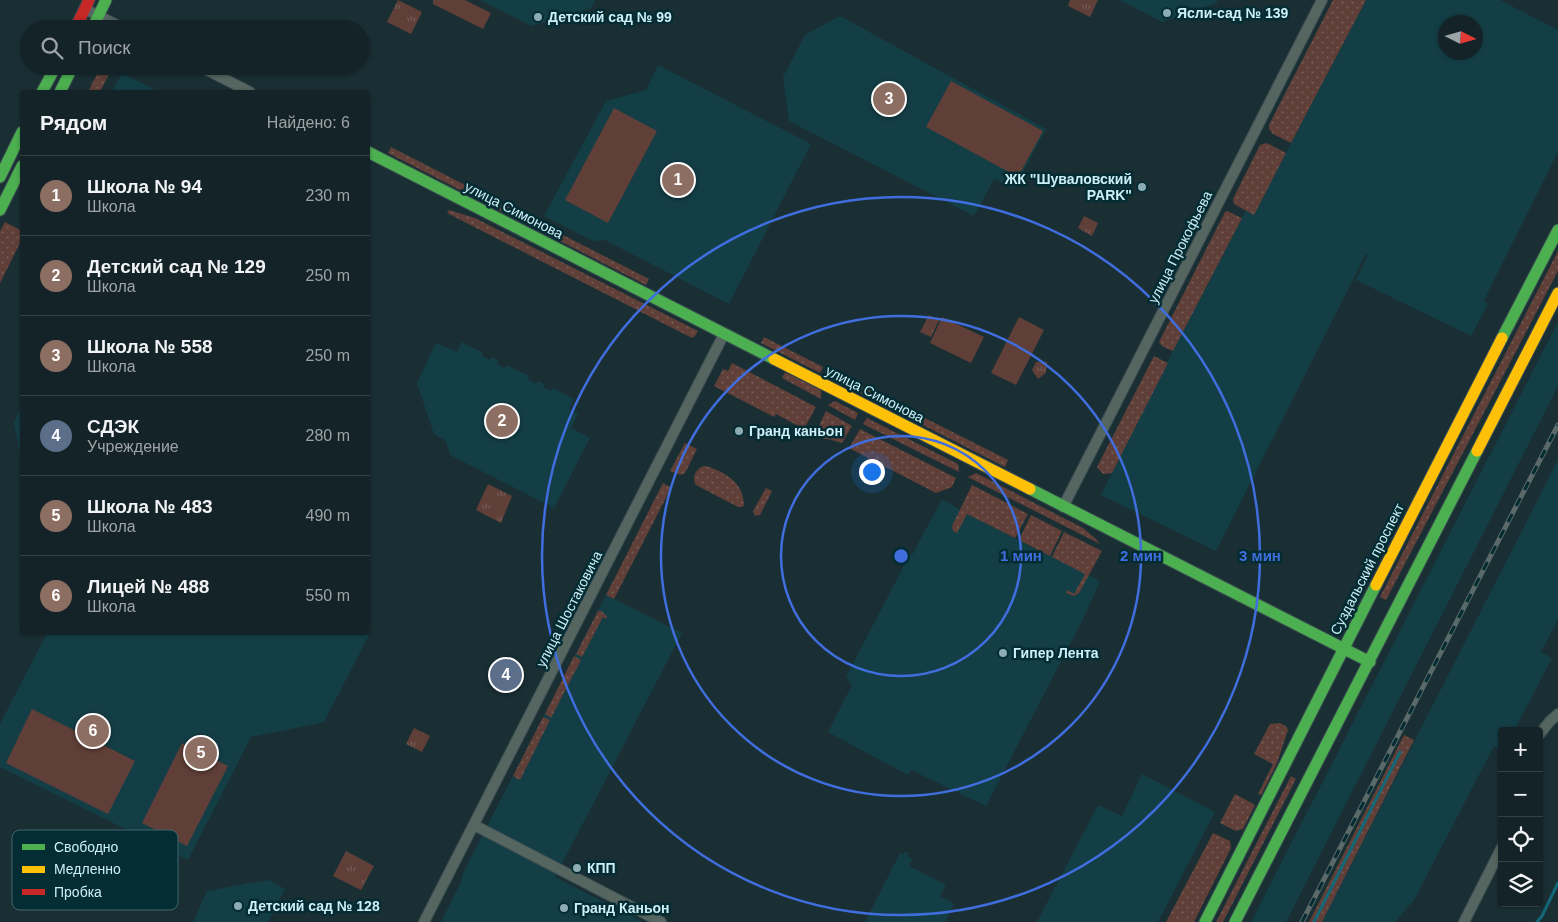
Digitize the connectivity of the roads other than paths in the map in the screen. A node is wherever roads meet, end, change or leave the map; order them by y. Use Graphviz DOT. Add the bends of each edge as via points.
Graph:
graph roads {
  1 [pos="106,0"];
  2 [pos="1322,0"];
  3 [pos="87,4"];
  4 [pos="98,15"];
  5 [pos="79,20"];
  6 [pos="96,20"];
  7 [pos="108,20"];
  8 [pos="51,75"];
  9 [pos="68,75"];
  10 [pos="217,75"];
  11 [pos="43,90"];
  12 [pos="61,90"];
  13 [pos="246,90"];
  14 [pos="20,136"];
  15 [pos="370,153"];
  16 [pos="20,170"];
  17 [pos="0,177"];
  18 [pos="0,210"];
  19 [pos="1558,230"];
  20 [pos="1558,293"];
  21 [pos="724,334"];
  22 [pos="1063,507"];
  23 [pos="1344,649"];
  24 [pos="1370,662"];
  25 [pos="1558,714"];
  26 [pos="1543,730"];
  27 [pos="474,825"];
  28 [pos="1498,854"];
  29 [pos="424,922"];
  30 [pos="661,922"];
  31 [pos="1205,922"];
  32 [pos="1235,922"];
  33 [pos="1464,922"];
  1 -- 4 [label="main road"];
  2 -- 22 [label="street, улица Прокофьева"];
  3 -- 4 [label="street"];
  3 -- 5 [label="main road"];
  4 -- 6 [label="main road"];
  4 -- 7 [label="street"];
  8 -- 11 [label="main road"];
  9 -- 12 [label="main road"];
  10 -- 13 [label="street"];
  14 -- 17 [label="main road"];
  15 -- 21 [label="main road, улица Симонова"];
  16 -- 18 [label="main road"];
  19 -- 23 [label="main road, Суздальский проспект"];
  20 -- 24 [label="main road"];
  21 -- 22 [label="main road, улица Симонова"];
  21 -- 27 [label="street, улица Шостаковича"];
  22 -- 23 [label="main road, улица Симонова"];
  23 -- 24 [label="main road, улица Симонова"];
  23 -- 31 [label="main road, Суздальский проспект"];
  24 -- 32 [label="main road"];
  25 -- 26 [label="street"];
  27 -- 29 [label="street, улица Шостаковича"];
  27 -- 30 [label="street"];
  28 -- 33 [label="street"];
}
